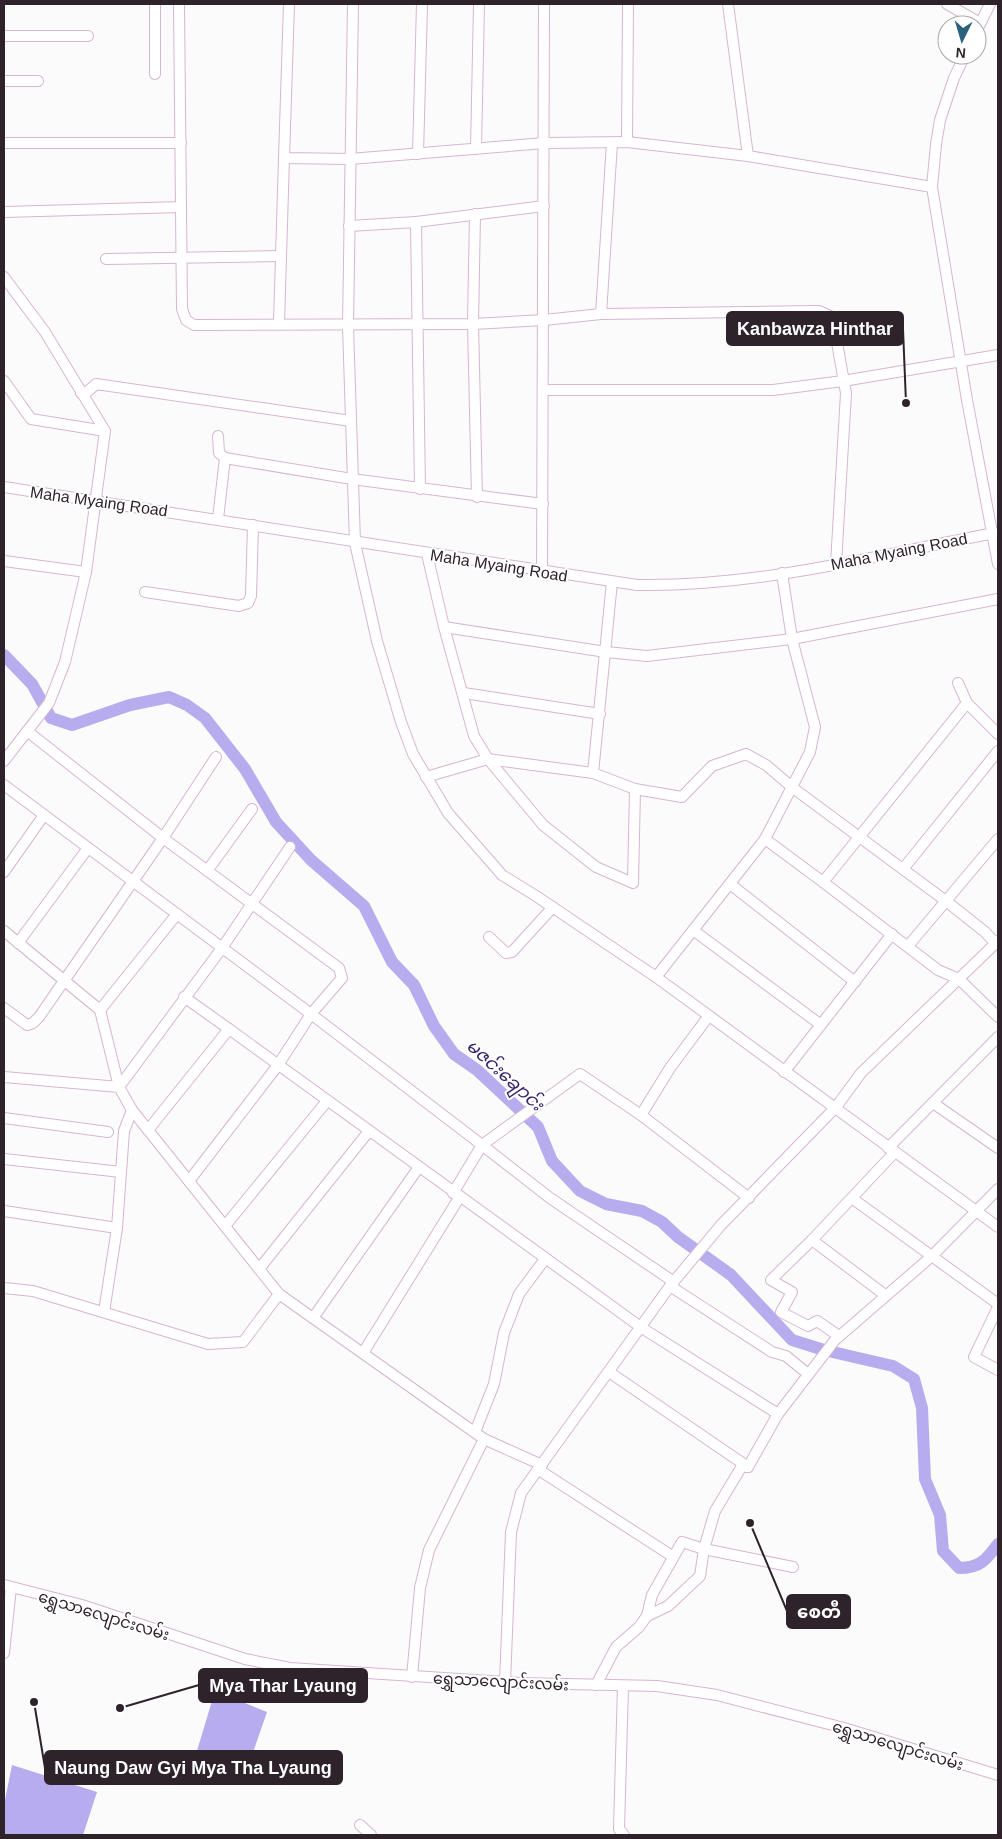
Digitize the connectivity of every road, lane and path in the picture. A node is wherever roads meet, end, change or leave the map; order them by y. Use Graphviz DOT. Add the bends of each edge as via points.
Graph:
graph roads {
  1 [pos="155,4"];
  2 [pos="179,4"];
  3 [pos="290,4"];
  4 [pos="353,4"];
  5 [pos="422,4"];
  6 [pos="479,4"];
  7 [pos="544,4"];
  8 [pos="628,4"];
  9 [pos="728,4"];
  10 [pos="947,4"];
  11 [pos="963,15"];
  12 [pos="4,36"];
  13 [pos="88,36"];
  14 [pos="960,65"];
  15 [pos="155,74"];
  16 [pos="4,81"];
  17 [pos="38,81"];
  18 [pos="627,142"];
  19 [pos="4,143"];
  20 [pos="182,143"];
  21 [pos="545,143"];
  22 [pos="612,143"];
  23 [pos="476,149"];
  24 [pos="418,154"];
  25 [pos="748,156"];
  26 [pos="284,158"];
  27 [pos="350,160"];
  28 [pos="932,187"];
  29 [pos="544,206"];
  30 [pos="181,207"];
  31 [pos="4,212"];
  32 [pos="475,214"];
  33 [pos="416,222"];
  34 [pos="349,226"];
  35 [pos="280,256"];
  36 [pos="181,258"];
  37 [pos="106,259"];
  38 [pos="4,277"];
  39 [pos="600,314"];
  40 [pos="544,320"];
  41 [pos="278,323"];
  42 [pos="416,324"];
  43 [pos="473,324"];
  44 [pos="348,326"];
  45 [pos="998,355"];
  46 [pos="963,362"];
  47 [pos="4,380"];
  48 [pos="843,381"];
  49 [pos="543,390"];
  50 [pos="81,393"];
  51 [pos="352,421"];
  52 [pos="105,431"];
  53 [pos="218,436"];
  54 [pos="225,458"];
  55 [pos="352,480"];
  56 [pos="4,487"];
  57 [pos="420,489"];
  58 [pos="477,497"];
  59 [pos="94,501"];
  60 [pos="543,504"];
  61 [pos="218,519"];
  62 [pos="253,524"];
  63 [pos="994,533"];
  64 [pos="355,543"];
  65 [pos="427,554"];
  66 [pos="4,561"];
  67 [pos="836,564"];
  68 [pos="998,564"];
  69 [pos="86,572"];
  70 [pos="542,572"];
  71 [pos="782,573"];
  72 [pos="612,582"];
  73 [pos="145,592"];
  74 [pos="998,599"];
  75 [pos="444,627"];
  76 [pos="792,638"];
  77 [pos="606,652"];
  78 [pos="958,683"];
  79 [pos="464,693"];
  80 [pos="968,703"];
  81 [pos="600,714"];
  82 [pos="28,730"];
  83 [pos="998,734"];
  84 [pos="998,751"];
  85 [pos="216,757"];
  86 [pos="488,759"];
  87 [pos="4,761"];
  88 [pos="593,773"];
  89 [pos="426,777"];
  90 [pos="4,785"];
  91 [pos="793,788"];
  92 [pos="635,789"];
  93 [pos="252,809"];
  94 [pos="44,815"];
  95 [pos="860,836"];
  96 [pos="163,838"];
  97 [pos="765,839"];
  98 [pos="998,839"];
  99 [pos="88,848"];
  100 [pos="290,848"];
  101 [pos="903,868"];
  102 [pos="208,871"];
  103 [pos="4,872"];
  104 [pos="133,881"];
  105 [pos="823,882"];
  106 [pos="730,884"];
  107 [pos="946,901"];
  108 [pos="251,903"];
  109 [pos="553,907"];
  110 [pos="177,914"];
  111 [pos="4,930"];
  112 [pos="693,930"];
  113 [pos="892,934"];
  114 [pos="489,937"];
  115 [pos="997,942"];
  116 [pos="18,943"];
  117 [pos="908,946"];
  118 [pos="222,948"];
  119 [pos="656,977"];
  120 [pos="63,979"];
  121 [pos="959,979"];
  122 [pos="855,982"];
  123 [pos="184,997"];
  124 [pos="4,1008"];
  125 [pos="100,1010"];
  126 [pos="311,1014"];
  127 [pos="708,1017"];
  128 [pos="998,1017"];
  129 [pos="821,1025"];
  130 [pos="228,1029"];
  131 [pos="998,1037"];
  132 [pos="278,1065"];
  133 [pos="784,1072"];
  134 [pos="4,1076"];
  135 [pos="119,1087"];
  136 [pos="327,1101"];
  137 [pos="934,1103"];
  138 [pos="836,1106"];
  139 [pos="132,1110"];
  140 [pos="640,1115"];
  141 [pos="4,1118"];
  142 [pos="148,1130"];
  143 [pos="369,1131"];
  144 [pos="108,1132"];
  145 [pos="482,1145"];
  146 [pos="998,1148"];
  147 [pos="891,1151"];
  148 [pos="4,1159"];
  149 [pos="419,1167"];
  150 [pos="121,1172"];
  151 [pos="189,1181"];
  152 [pos="998,1189"];
  153 [pos="456,1195"];
  154 [pos="748,1198"];
  155 [pos="853,1199"];
  156 [pos="977,1210"];
  157 [pos="4,1211"];
  158 [pos="225,1226"];
  159 [pos="998,1227"];
  160 [pos="117,1228"];
  161 [pos="812,1240"];
  162 [pos="932,1256"];
  163 [pos="545,1259"];
  164 [pos="259,1268"];
  165 [pos="672,1284"];
  166 [pos="4,1288"];
  167 [pos="279,1294"];
  168 [pos="885,1295"];
  169 [pos="998,1306"];
  170 [pos="104,1312"];
  171 [pos="313,1318"];
  172 [pos="642,1328"];
  173 [pos="837,1338"];
  174 [pos="363,1353"];
  175 [pos="998,1370"];
  176 [pos="609,1372"];
  177 [pos="808,1374"];
  178 [pos="778,1414"];
  179 [pos="479,1436"];
  180 [pos="540,1467"];
  181 [pos="748,1467"];
  182 [pos="704,1549"];
  183 [pos="672,1556"];
  184 [pos="793,1567"];
  185 [pos="8,1587"];
  186 [pos="647,1616"];
  187 [pos="4,1653"];
  188 [pos="412,1677"];
  189 [pos="505,1682"];
  190 [pos="596,1685"];
  191 [pos="623,1686"];
  192 [pos="998,1775"];
  193 [pos="360,1825"];
  194 [pos="371,1835"];
  195 [pos="624,1835"];
  1 -- 15 [label="street"];
  2 -- 20 [label="street"];
  3 -- 26 [label="street"];
  4 -- 27 [label="street"];
  5 -- 24 [label="street"];
  6 -- 23 [label="street"];
  7 -- 21 [label="street"];
  8 -- 18 [label="street"];
  9 -- 25 [label="street"];
  10 -- 11 [label="street"];
  12 -- 13 [label="street"];
  14 -- 28 [label="street" via="940,120"];
  16 -- 17 [label="street"];
  18 -- 22 [label="street"];
  18 -- 25 [label="street"];
  19 -- 20 [label="street"];
  20 -- 30 [label="street"];
  21 -- 22 [label="street"];
  21 -- 23 [label="street"];
  21 -- 29 [label="street"];
  22 -- 39 [label="street"];
  23 -- 24 [label="street"];
  24 -- 27 [label="street"];
  25 -- 28 [label="street"];
  26 -- 27 [label="street"];
  26 -- 35 [label="street"];
  27 -- 34 [label="street"];
  28 -- 46 [label="street"];
  29 -- 32 [label="street"];
  29 -- 40 [label="street"];
  30 -- 31 [label="street"];
  30 -- 36 [label="street"];
  32 -- 33 [label="street"];
  32 -- 43 [label="street"];
  33 -- 34 [label="street"];
  33 -- 42 [label="street"];
  34 -- 44 [label="street"];
  35 -- 36 [label="street"];
  35 -- 41 [label="street"];
  36 -- 37 [label="street"];
  36 -- 41 [label="street" via="182,309 186,320 194,325"];
  38 -- 50 [label="street" via="45,332"];
  39 -- 40 [label="street"];
  39 -- 48 [label="street" via="819,311 830,316 834,326"];
  40 -- 43 [label="street"];
  40 -- 49 [label="street"];
  41 -- 44 [label="street"];
  42 -- 43 [label="street"];
  42 -- 44 [label="street"];
  42 -- 57 [label="street"];
  43 -- 58 [label="street"];
  44 -- 51 [label="street"];
  45 -- 46 [label="street"];
  46 -- 48 [label="street"];
  46 -- 63 [label="street" via="967,400"];
  47 -- 52 [label="street" via="31,419"];
  48 -- 49 [label="street" via="773,390"];
  48 -- 67 [label="street" via="846,393"];
  49 -- 60 [label="street"];
  50 -- 51 [label="street" via="96,384"];
  50 -- 52 [label="street"];
  51 -- 55 [label="street"];
  52 -- 59 [label="street"];
  53 -- 54 [label="street" via="219,453"];
  54 -- 55 [label="street"];
  54 -- 61 [label="street"];
  55 -- 57 [label="street"];
  55 -- 64 [label="street"];
  56 -- 59 [label="street, Maha Myaing Road"];
  57 -- 58 [label="street"];
  58 -- 60 [label="street"];
  59 -- 61 [label="street, Maha Myaing Road"];
  59 -- 69 [label="street"];
  60 -- 70 [label="street"];
  61 -- 62 [label="street, Maha Myaing Road"];
  62 -- 64 [label="street, Maha Myaing Road"];
  62 -- 73 [label="street" via="252,596 248,603 239,606"];
  63 -- 67 [label="street, Maha Myaing Road"];
  63 -- 68 [label="street"];
  64 -- 65 [label="street, Maha Myaing Road"];
  64 -- 89 [label="street" via="377,641 401,722"];
  65 -- 70 [label="street, Maha Myaing Road"];
  65 -- 75 [label="street"];
  66 -- 69 [label="street"];
  67 -- 71 [label="street, Maha Myaing Road"];
  69 -- 82 [label="street" via="65,662 49,703"];
  70 -- 72 [label="street, Maha Myaing Road"];
  71 -- 72 [label="street, Maha Myaing Road" via="686,586"];
  71 -- 76 [label="street"];
  72 -- 77 [label="street"];
  74 -- 76 [label="street"];
  75 -- 77 [label="street"];
  75 -- 79 [label="street"];
  76 -- 77 [label="street" via="647,656"];
  76 -- 91 [label="street" via="815,727 810,752"];
  77 -- 81 [label="street"];
  78 -- 80 [label="street"];
  79 -- 81 [label="street"];
  79 -- 86 [label="street" via="474,736"];
  80 -- 83 [label="street"];
  80 -- 95 [label="street"];
  81 -- 88 [label="street"];
  82 -- 87 [label="street"];
  82 -- 96 [label="street"];
  84 -- 101 [label="street"];
  85 -- 96 [label="street"];
  86 -- 88 [label="street"];
  86 -- 89 [label="street"];
  86 -- 92 [label="street" via="543,825 596,867 633,883"];
  88 -- 92 [label="street"];
  89 -- 109 [label="street" via="448,813 502,875"];
  90 -- 94 [label="street"];
  91 -- 92 [label="street" via="766,765 746,754 712,766 682,797"];
  91 -- 95 [label="street"];
  91 -- 97 [label="street"];
  93 -- 102 [label="street"];
  94 -- 99 [label="street"];
  94 -- 103 [label="street"];
  95 -- 101 [label="street"];
  95 -- 105 [label="street"];
  96 -- 102 [label="street"];
  96 -- 104 [label="street"];
  97 -- 105 [label="street"];
  97 -- 106 [label="street"];
  98 -- 107 [label="street"];
  99 -- 104 [label="street"];
  99 -- 116 [label="street"];
  100 -- 108 [label="street"];
  101 -- 107 [label="street"];
  102 -- 108 [label="street"];
  104 -- 110 [label="street"];
  104 -- 120 [label="street"];
  105 -- 113 [label="street"];
  106 -- 112 [label="street"];
  106 -- 122 [label="street"];
  107 -- 115 [label="street"];
  107 -- 117 [label="street"];
  108 -- 118 [label="street"];
  108 -- 126 [label="street" via="339,968 342,978"];
  109 -- 114 [label="street" via="512,952 506,953"];
  109 -- 119 [label="street"];
  110 -- 118 [label="street"];
  110 -- 125 [label="street"];
  111 -- 116 [label="street"];
  112 -- 119 [label="street"];
  112 -- 129 [label="street"];
  113 -- 117 [label="street"];
  113 -- 122 [label="street"];
  115 -- 121 [label="street"];
  116 -- 120 [label="street"];
  117 -- 121 [label="street" via="938,970"];
  118 -- 123 [label="street"];
  118 -- 126 [label="street"];
  119 -- 127 [label="street"];
  120 -- 124 [label="street" via="33,1023 27,1025"];
  120 -- 125 [label="street"];
  121 -- 128 [label="street"];
  121 -- 138 [label="street" via="861,1073"];
  122 -- 129 [label="street"];
  123 -- 130 [label="street"];
  123 -- 135 [label="street"];
  125 -- 135 [label="street"];
  126 -- 132 [label="street"];
  126 -- 145 [label="street"];
  127 -- 133 [label="street"];
  127 -- 140 [label="street"];
  129 -- 133 [label="street"];
  130 -- 132 [label="street"];
  130 -- 142 [label="street"];
  131 -- 137 [label="street"];
  132 -- 136 [label="street"];
  132 -- 151 [label="street"];
  133 -- 138 [label="street"];
  134 -- 135 [label="street"];
  135 -- 139 [label="street"];
  136 -- 143 [label="street"];
  136 -- 158 [label="street"];
  137 -- 146 [label="street"];
  137 -- 147 [label="street"];
  138 -- 147 [label="street"];
  138 -- 154 [label="street"];
  139 -- 142 [label="street"];
  139 -- 150 [label="street" via="124,1131"];
  140 -- 145 [label="street" via="580,1074"];
  140 -- 154 [label="street"];
  141 -- 144 [label="street"];
  142 -- 151 [label="street"];
  143 -- 149 [label="street"];
  143 -- 164 [label="street"];
  145 -- 153 [label="street"];
  145 -- 165 [label="street" via="550,1198"];
  147 -- 155 [label="street"];
  147 -- 156 [label="street"];
  148 -- 150 [label="street"];
  149 -- 153 [label="street"];
  149 -- 171 [label="street"];
  150 -- 160 [label="street"];
  151 -- 158 [label="street"];
  152 -- 156 [label="street"];
  153 -- 163 [label="street"];
  153 -- 174 [label="street"];
  154 -- 165 [label="street"];
  155 -- 161 [label="street"];
  155 -- 162 [label="street"];
  156 -- 159 [label="street"];
  156 -- 162 [label="street"];
  157 -- 160 [label="street"];
  158 -- 164 [label="street"];
  160 -- 170 [label="street"];
  161 -- 168 [label="street"];
  161 -- 173 [label="street" via="771,1280 792,1292 781,1312 808,1326 817,1321"];
  162 -- 168 [label="street"];
  162 -- 169 [label="street"];
  163 -- 172 [label="street"];
  163 -- 179 [label="street" via="519,1294 504,1332"];
  164 -- 167 [label="street"];
  165 -- 172 [label="street"];
  165 -- 177 [label="street" via="772,1352 786,1356"];
  166 -- 170 [label="street" via="34,1291"];
  167 -- 170 [label="street" via="243,1342 208,1344"];
  167 -- 171 [label="street"];
  168 -- 173 [label="street"];
  169 -- 175 [label="street" via="974,1357"];
  171 -- 174 [label="street"];
  172 -- 176 [label="street"];
  172 -- 178 [label="street"];
  173 -- 177 [label="street"];
  174 -- 179 [label="street"];
  176 -- 180 [label="street"];
  176 -- 181 [label="street"];
  177 -- 178 [label="street"];
  178 -- 181 [label="street"];
  179 -- 180 [label="street"];
  179 -- 188 [label="street" via="429,1550 420,1588"];
  180 -- 183 [label="street"];
  180 -- 189 [label="street" via="521,1493 511,1532"];
  181 -- 182 [label="street" via="742,1466 715,1511"];
  182 -- 183 [label="street" via="682,1542"];
  182 -- 184 [label="street"];
  182 -- 186 [label="street" via="700,1576 668,1606"];
  183 -- 186 [label="street" via="652,1595"];
  185 -- 187 [label="street"];
  185 -- 188 [label="street, ရွှေသာလျောင်းလမ်း" via="82,1606 245,1659 290,1668"];
  186 -- 190 [label="street" via="616,1647"];
  188 -- 189 [label="street, ရွှေသာလျောင်းလမ်း"];
  189 -- 190 [label="street, ရွှေသာလျောင်းလမ်း"];
  190 -- 191 [label="street, ရွှေသာလျောင်းလမ်း"];
  191 -- 192 [label="street, ရွှေသာလျောင်းလမ်း" via="657,1686 717,1696 844,1728"];
  191 -- 195 [label="street" via="619,1829"];
  193 -- 194 [label="street"];
}
